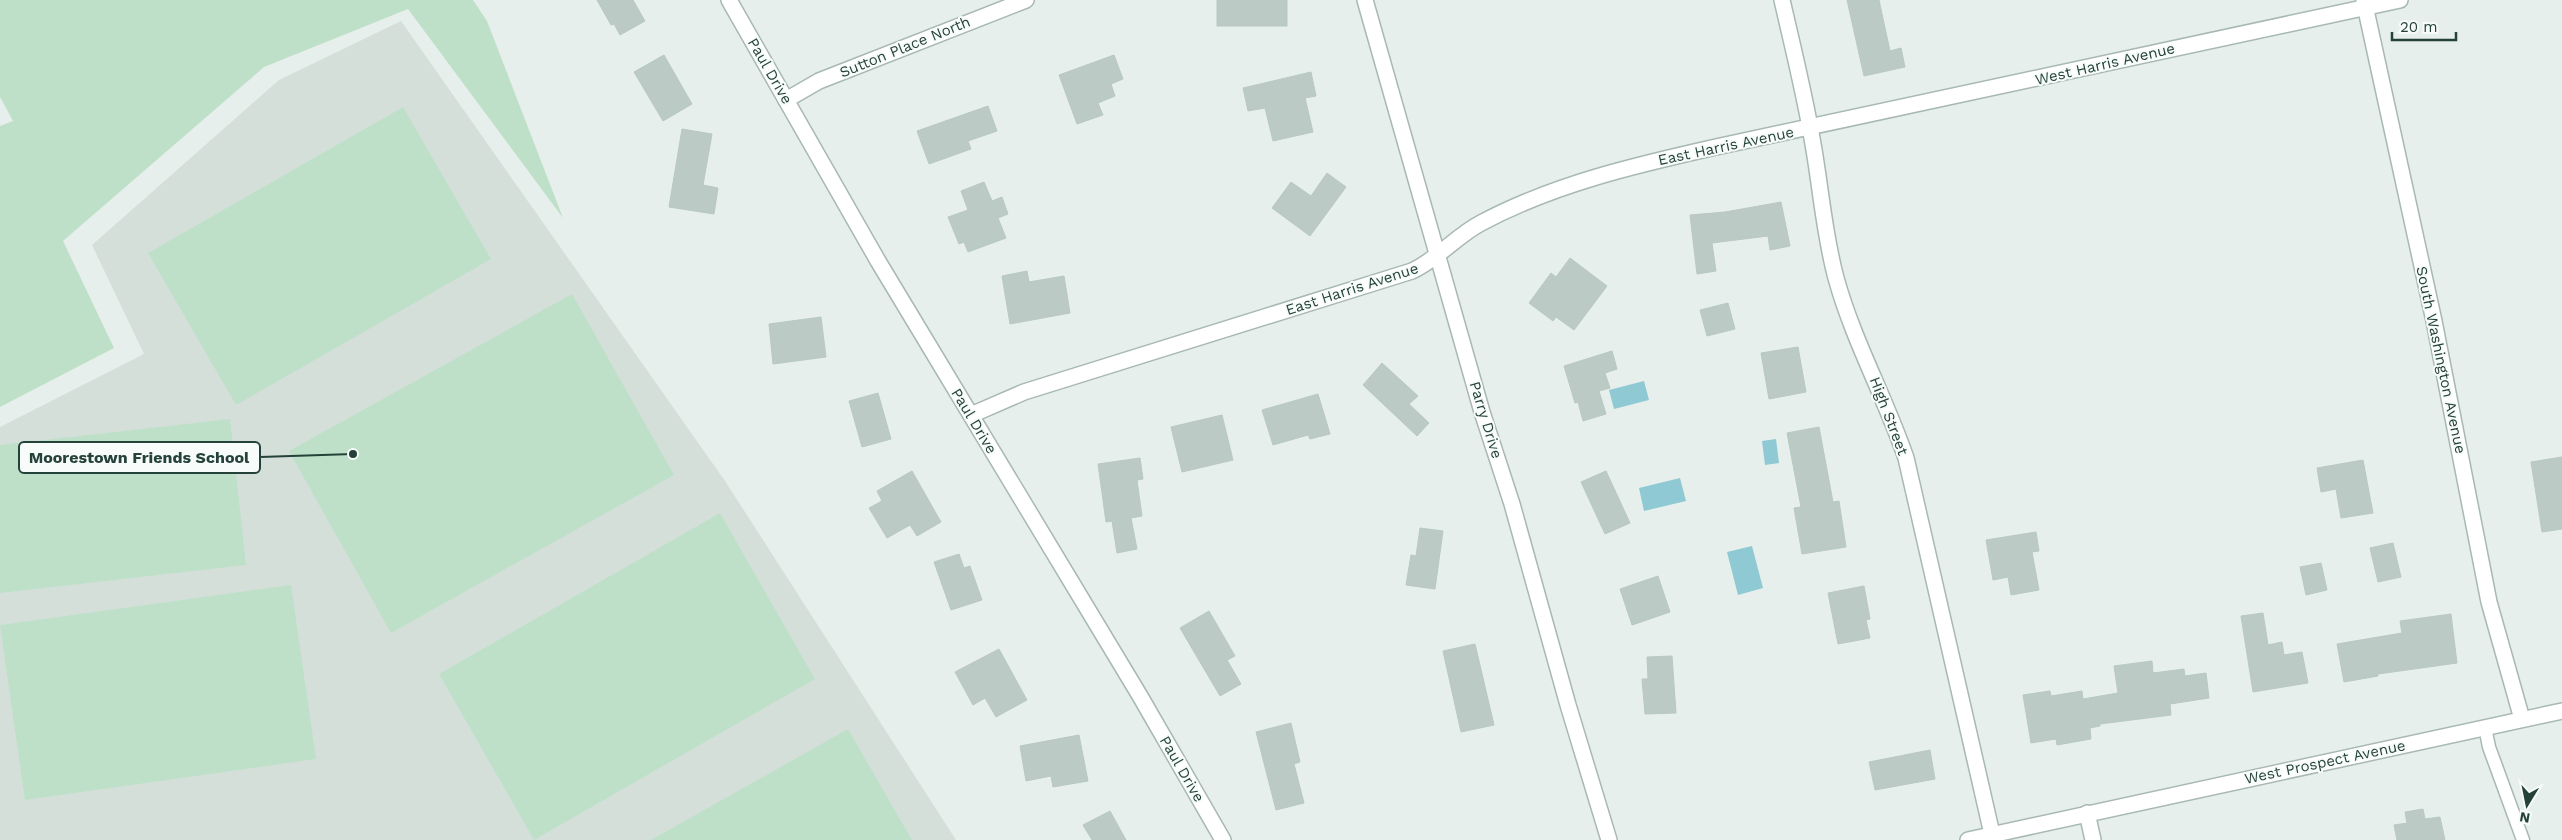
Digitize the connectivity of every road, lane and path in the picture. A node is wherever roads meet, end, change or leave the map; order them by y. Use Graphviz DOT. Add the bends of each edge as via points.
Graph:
graph roads {
  1 [pos="729,0"];
  2 [pos="1026,0"];
  3 [pos="1364,0"];
  4 [pos="1782,0"];
  5 [pos="2400,0"];
  6 [pos="2364,4"];
  7 [pos="786,100"];
  8 [pos="1810,128"];
  9 [pos="1438,256"];
  10 [pos="971,415"];
  11 [pos="2562,711"];
  12 [pos="2522,719"];
  13 [pos="2485,727"];
  14 [pos="2087,813"];
  15 [pos="1992,834"];
  16 [pos="1223,840"];
  17 [pos="1609,840"];
  18 [pos="1968,840"];
  19 [pos="2093,840"];
  20 [pos="2523,840"];
  1 -- 7 [label="street, Paul Drive"];
  2 -- 7 [label="street, Sutton Place North" via="819,81"];
  3 -- 9 [label="street, Parry Drive"];
  4 -- 8 [label="street, High Street"];
  5 -- 6 [label="street, West Harris Avenue"];
  6 -- 8 [label="street, West Harris Avenue"];
  6 -- 12 [label="street, South Washington Avenue" via="2434,321 2489,602"];
  7 -- 10 [label="street, Paul Drive"];
  8 -- 9 [label="street, East Harris Avenue" via="1680,155 1579,183 1478,224"];
  8 -- 15 [label="street, High Street" via="1836,279 1906,458"];
  9 -- 10 [label="street, East Harris Avenue" via="1412,271 1024,392"];
  9 -- 17 [label="street, Parry Drive"];
  10 -- 16 [label="street, Paul Drive"];
  11 -- 12 [label="street, West Prospect Avenue"];
  12 -- 13 [label="street, West Prospect Avenue"];
  13 -- 14 [label="street, West Prospect Avenue"];
  13 -- 20 [label="lane" via="2489,747"];
  14 -- 15 [label="street, West Prospect Avenue"];
  14 -- 19 [label="street"];
  15 -- 18 [label="street, West Prospect Avenue"];
}
